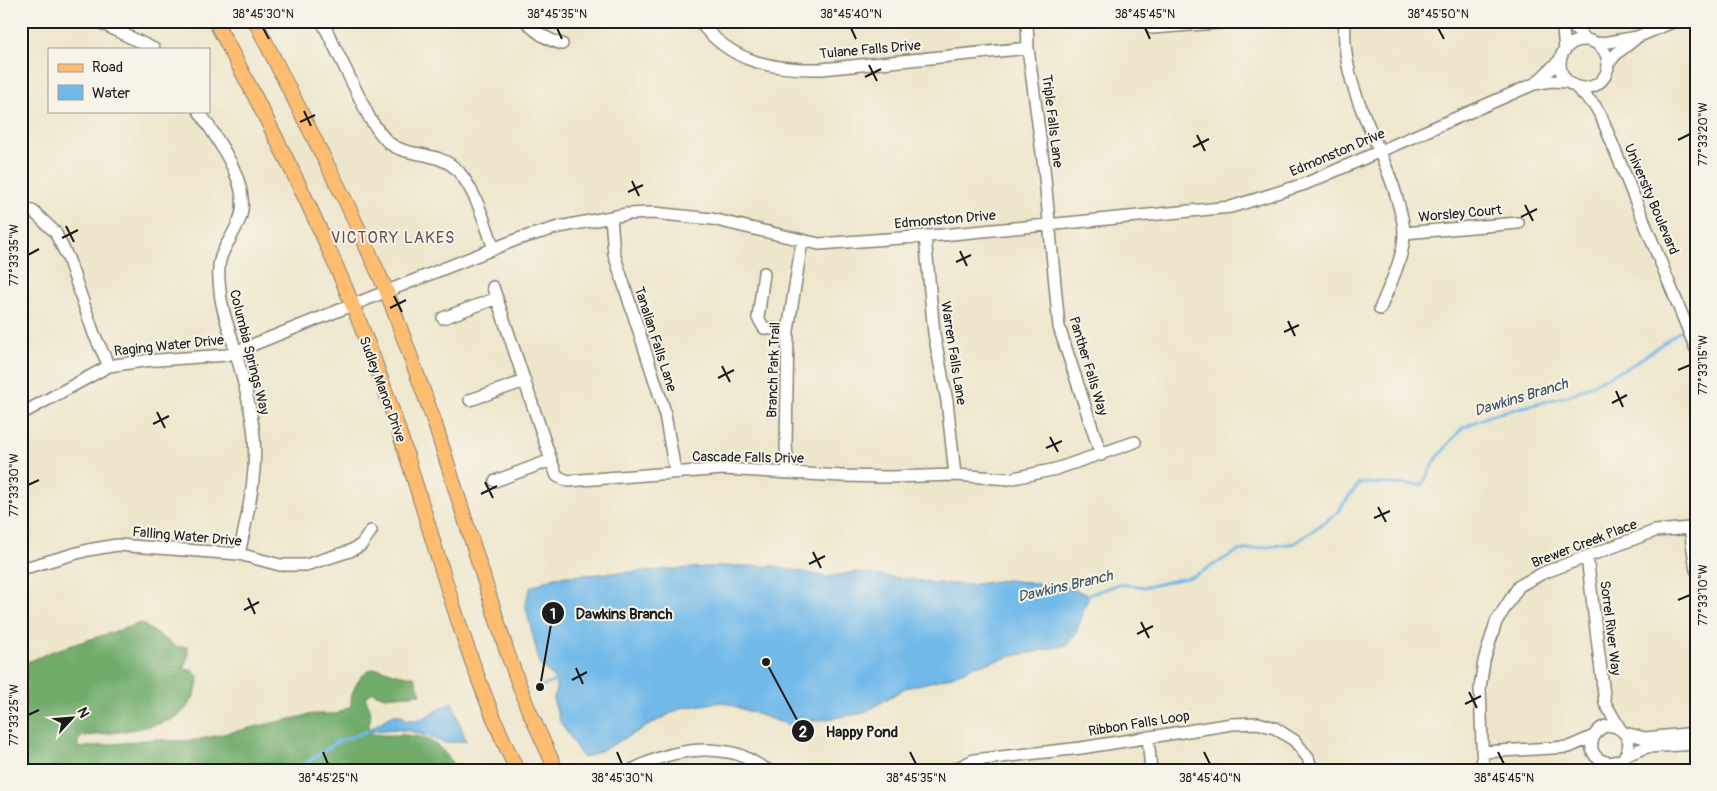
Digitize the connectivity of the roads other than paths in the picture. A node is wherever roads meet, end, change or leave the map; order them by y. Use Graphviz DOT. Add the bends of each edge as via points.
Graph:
graph roads {
  1 [pos="97,21"];
  2 [pos="215,21"];
  3 [pos="254,21"];
  4 [pos="322,21"];
  5 [pos="526,21"];
  6 [pos="699,21"];
  7 [pos="1027,21"];
  8 [pos="1241,21"];
  9 [pos="1345,21"];
  10 [pos="1562,21"];
  11 [pos="1567,21"];
  12 [pos="1675,21"];
  13 [pos="1152,28"];
  14 [pos="1637,37"];
  15 [pos="1592,42"];
  16 [pos="562,44"];
  17 [pos="152,48"];
  18 [pos="1028,48"];
  19 [pos="1562,55"];
  20 [pos="1608,64"];
  21 [pos="1601,81"];
  22 [pos="1534,84"];
  23 [pos="1572,84"];
  24 [pos="200,112"];
  25 [pos="1601,116"];
  26 [pos="1380,150"];
  27 [pos="21,207"];
  28 [pos="611,217"];
  29 [pos="1518,223"];
  30 [pos="1049,225"];
  31 [pos="1404,233"];
  32 [pos="926,236"];
  33 [pos="802,241"];
  34 [pos="494,249"];
  35 [pos="764,273"];
  36 [pos="493,287"];
  37 [pos="387,292"];
  38 [pos="497,298"];
  39 [pos="353,306"];
  40 [pos="1380,309"];
  41 [pos="444,318"];
  42 [pos="788,331"];
  43 [pos="1696,349"];
  44 [pos="236,352"];
  45 [pos="109,366"];
  46 [pos="525,380"];
  47 [pos="470,400"];
  48 [pos="21,414"];
  49 [pos="1135,442"];
  50 [pos="1101,455"];
  51 [pos="551,460"];
  52 [pos="675,471"];
  53 [pos="788,471"];
  54 [pos="955,475"];
  55 [pos="495,481"];
  56 [pos="371,531"];
  57 [pos="239,554"];
  58 [pos="1587,557"];
  59 [pos="21,568"];
  60 [pos="1696,570"];
  61 [pos="1605,703"];
  62 [pos="1622,731"];
  63 [pos="1696,733"];
  64 [pos="1595,734"];
  65 [pos="1148,737"];
  66 [pos="1696,744"];
  67 [pos="1569,747"];
  68 [pos="1482,752"];
  69 [pos="1622,762"];
  70 [pos="1601,763"];
  71 [pos="517,770"];
  72 [pos="556,770"];
  73 [pos="632,770"];
  74 [pos="768,770"];
  75 [pos="953,770"];
  76 [pos="1152,770"];
  77 [pos="1312,770"];
  78 [pos="1483,770"];
  1 -- 17 [label="street"];
  2 -- 39 [label="main road, Sudley Manor Drive" via="318,223"];
  3 -- 37 [label="main road" via="344,197"];
  4 -- 34 [label="street" via="380,133 390,144 434,157 458,172 478,204"];
  5 -- 16 [label="street" via="534,31"];
  6 -- 18 [label="street, Tulane Falls Drive" via="733,51 761,65 788,70"];
  7 -- 18 [label="street, Triple Falls Lane"];
  8 -- 13 [label="street"];
  9 -- 26 [label="street" via="1348,72 1360,109"];
  10 -- 19 [label="street"];
  11 -- 15 [label="street"];
  12 -- 14 [label="street"];
  14 -- 15 [label="street"];
  14 -- 20 [label="street"];
  15 -- 19 [label="street" via="1576,41"];
  15 -- 20 [label="street" via="1605,53"];
  18 -- 30 [label="street, Triple Falls Lane" via="1037,99"];
  19 -- 22 [label="street, Edmonston Drive"];
  19 -- 23 [label="street" via="1561,71"];
  20 -- 21 [label="street"];
  21 -- 23 [label="street" via="1588,88"];
  21 -- 25 [label="street, University Boulevard" via="1598,101"];
  22 -- 23 [label="street, Edmonston Drive" via="1551,81"];
  22 -- 26 [label="street, Edmonston Drive"];
  23 -- 25 [label="street, University Boulevard"];
  24 -- 44 [label="street, Columbia Springs Way" via="230,161 240,186 240,220 222,251 217,270 220,298"];
  25 -- 43 [label="street, University Boulevard"];
  26 -- 30 [label="street, Edmonston Drive" via="1305,184 1231,207"];
  26 -- 31 [label="street" via="1392,182"];
  27 -- 45 [label="street" via="34,212 55,232"];
  28 -- 33 [label="street, Edmonston Drive" via="653,213 712,219"];
  28 -- 34 [label="street, Edmonston Drive" via="551,229"];
  28 -- 52 [label="street, Tanalian Falls Lane" via="614,254 664,409"];
  29 -- 31 [label="street, Worsley Court"];
  30 -- 32 [label="street, Edmonston Drive"];
  30 -- 50 [label="street, Panther Falls Way" via="1059,327"];
  31 -- 40 [label="street" via="1398,261"];
  32 -- 33 [label="street, Edmonston Drive" via="819,244"];
  32 -- 54 [label="street, Warren Falls Lane" via="934,334 947,400"];
  33 -- 42 [label="street, Branch Park Trail"];
  34 -- 37 [label="street, Edmonston Drive"];
  35 -- 42 [label="street" via="758,318 764,328"];
  36 -- 38 [label="street, Cascade Falls Drive"];
  37 -- 39 [label="street, Edmonston Drive"];
  37 -- 72 [label="main road" via="434,421 507,652"];
  38 -- 41 [label="street"];
  38 -- 46 [label="street, Cascade Falls Drive"];
  39 -- 44 [label="street, Raging Water Drive"];
  39 -- 71 [label="main road, Sudley Manor Drive" via="385,389 485,696"];
  42 -- 53 [label="street, Branch Park Trail"];
  44 -- 45 [label="street, Raging Water Drive" via="198,359"];
  44 -- 57 [label="street, Columbia Springs Way" via="253,426 255,460 250,507"];
  45 -- 48 [label="street, Raging Water Drive"];
  46 -- 47 [label="street"];
  46 -- 51 [label="street, Cascade Falls Drive"];
  49 -- 50 [label="street, Cascade Falls Drive"];
  50 -- 54 [label="street, Cascade Falls Drive" via="1009,479"];
  51 -- 52 [label="street, Cascade Falls Drive" via="557,476 568,482"];
  51 -- 55 [label="street"];
  52 -- 53 [label="street, Cascade Falls Drive"];
  53 -- 54 [label="street, Cascade Falls Drive" via="890,477"];
  56 -- 57 [label="street, Falling Water Drive" via="361,545 350,551 306,565 280,565"];
  57 -- 59 [label="street, Falling Water Drive" via="117,545"];
  58 -- 60 [label="street, Brewer Creek Place" via="1656,531 1690,528"];
  58 -- 61 [label="street, Sorrel River Way"];
  58 -- 68 [label="street, Brewer Creek Place" via="1543,573 1519,586 1496,622 1480,688"];
  61 -- 62 [label="street, Sorrel River Way"];
  61 -- 64 [label="street, Sorrel River Way"];
  62 -- 63 [label="street" via="1646,738"];
  62 -- 64 [label="street" via="1609,726"];
  62 -- 69 [label="street" via="1629,744"];
  64 -- 67 [label="street"];
  64 -- 70 [label="street" via="1592,748"];
  65 -- 75 [label="street, Ribbon Falls Loop" via="974,760"];
  65 -- 76 [label="street"];
  65 -- 77 [label="street, Ribbon Falls Loop" via="1258,723 1275,728 1295,741 1308,758"];
  66 -- 69 [label="street" via="1646,747"];
  67 -- 68 [label="street"];
  67 -- 70 [label="street"];
  68 -- 78 [label="street, Brewer Creek Place"];
  69 -- 70 [label="street"];
  73 -- 74 [label="street" via="680,751 707,750 738,755"];
}
